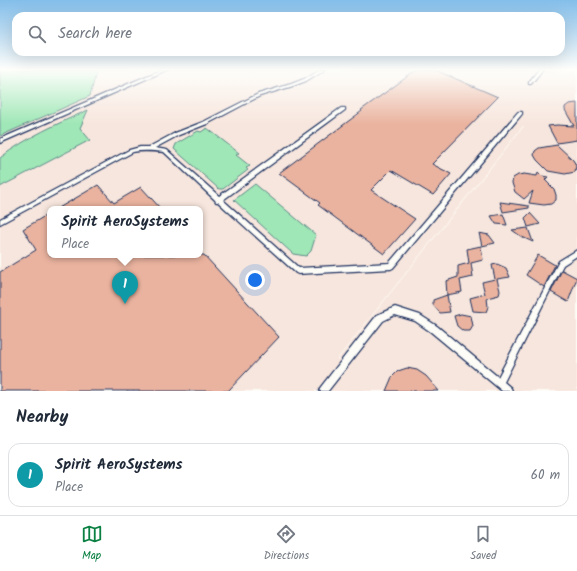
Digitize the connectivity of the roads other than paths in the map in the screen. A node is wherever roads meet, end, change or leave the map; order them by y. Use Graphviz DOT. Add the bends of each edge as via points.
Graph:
graph roads {
  1 [pos="125,87"];
  2 [pos="285,87"];
  3 [pos="344,109"];
  4 [pos="520,113"];
  5 [pos="0,141"];
  6 [pos="151,148"];
  7 [pos="218,200"];
  8 [pos="0,222"];
  9 [pos="577,253"];
  10 [pos="499,383"];
  11 [pos="323,391"];
  12 [pos="508,391"];
  1 -- 5 [label="lane"];
  2 -- 6 [label="lane" via="259,95"];
  3 -- 7 [label="lane"];
  4 -- 7 [label="lane" via="391,266 298,271"];
  6 -- 7 [label="lane" via="166,151"];
  6 -- 8 [label="lane" via="131,151"];
  9 -- 10 [label="lane" via="561,263"];
  10 -- 11 [label="lane" via="434,329 417,318 395,311 380,318"];
  10 -- 12 [label="lane"];
}
